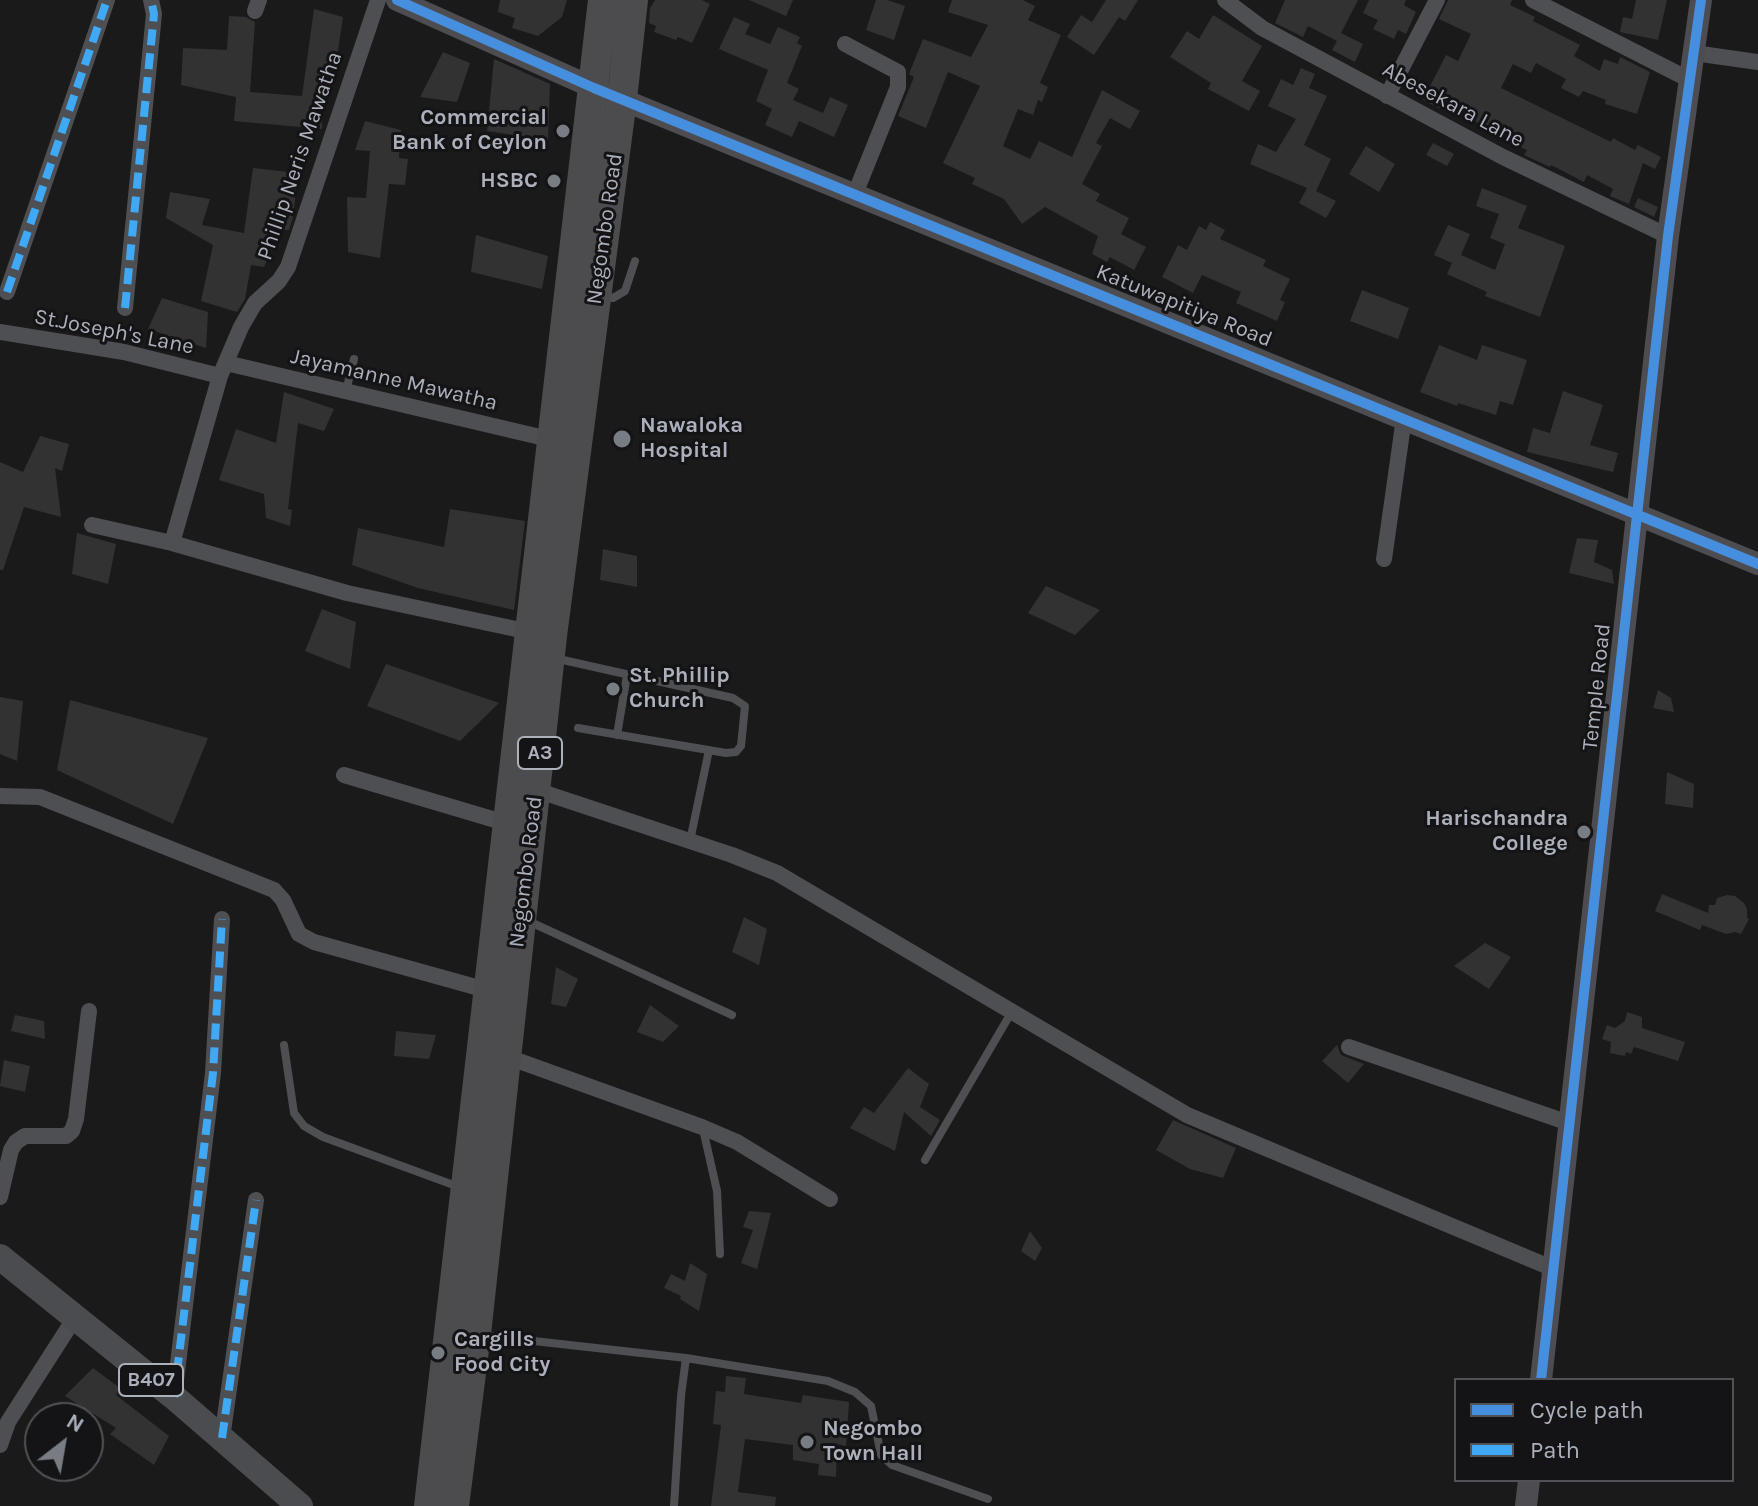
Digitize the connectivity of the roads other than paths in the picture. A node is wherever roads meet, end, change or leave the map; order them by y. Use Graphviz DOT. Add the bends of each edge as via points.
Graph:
graph roads {
  1 [pos="107,0"];
  2 [pos="151,0"];
  3 [pos="378,0"];
  4 [pos="603,0"];
  5 [pos="633,0"];
  6 [pos="1225,0"];
  7 [pos="1437,0"];
  8 [pos="1533,0"];
  9 [pos="1701,0"];
  10 [pos="408,2"];
  11 [pos="845,44"];
  12 [pos="1694,53"];
  13 [pos="1758,62"];
  14 [pos="1690,80"];
  15 [pos="594,88"];
  16 [pos="1387,96"];
  17 [pos="622,99"];
  18 [pos="855,194"];
  19 [pos="1668,236"];
  20 [pos="635,261"];
  21 [pos="7,292"];
  22 [pos="597,295"];
  23 [pos="125,308"];
  24 [pos="0,332"];
  25 [pos="354,359"];
  26 [pos="223,370"];
  27 [pos="346,391"];
  28 [pos="1404,418"];
  29 [pos="553,440"];
  30 [pos="1636,512"];
  31 [pos="92,525"];
  32 [pos="172,543"];
  33 [pos="1384,559"];
  34 [pos="1758,564"];
  35 [pos="530,632"];
  36 [pos="550,657"];
  37 [pos="627,675"];
  38 [pos="578,728"];
  39 [pos="617,735"];
  40 [pos="709,750"];
  41 [pos="344,775"];
  42 [pos="525,786"];
  43 [pos="0,796"];
  44 [pos="509,824"];
  45 [pos="690,841"];
  46 [pos="521,917"];
  47 [pos="222,919"];
  48 [pos="490,991"];
  49 [pos="89,1011"];
  50 [pos="1011,1013"];
  51 [pos="732,1015"];
  52 [pos="284,1045"];
  53 [pos="1349,1047"];
  54 [pos="505,1056"];
  55 [pos="1569,1123"];
  56 [pos="702,1127"];
  57 [pos="925,1160"];
  58 [pos="467,1190"];
  59 [pos="0,1197"];
  60 [pos="830,1199"];
  61 [pos="256,1200"];
  62 [pos="720,1254"];
  63 [pos="0,1257"];
  64 [pos="1554,1269"];
  65 [pos="74,1319"];
  66 [pos="476,1334"];
  67 [pos="686,1358"];
  68 [pos="1541,1378"];
  69 [pos="174,1397"];
  70 [pos="222,1438"];
  71 [pos="0,1445"];
  72 [pos="1529,1482"];
  73 [pos="988,1499"];
  74 [pos="300,1506"];
  75 [pos="429,1506"];
  76 [pos="454,1506"];
  77 [pos="674,1506"];
  78 [pos="1526,1506"];
  1 -- 21 [label="street"];
  2 -- 23 [label="street" via="154,14"];
  3 -- 26 [label="street, Phillip Neris Mawatha" via="288,267 255,303"];
  4 -- 15 [label="highway, Negombo Road / A3"];
  5 -- 17 [label="highway, Negombo Road / A3"];
  6 -- 16 [label="street, Abesekara Lane" via="1262,28"];
  7 -- 16 [label="street"];
  8 -- 14 [label="street"];
  9 -- 12 [label="street, Temple Road"];
  10 -- 15 [label="street, Katuwapitiya Road"];
  11 -- 18 [label="street" via="898,72 898,87"];
  12 -- 13 [label="street"];
  12 -- 14 [label="street, Temple Road"];
  14 -- 19 [label="street, Temple Road"];
  15 -- 17 [label="street, Katuwapitiya Road"];
  15 -- 29 [label="highway, Negombo Road / A3"];
  16 -- 19 [label="street, Abesekara Lane"];
  17 -- 18 [label="street, Katuwapitiya Road"];
  17 -- 22 [label="highway, Negombo Road / A3"];
  18 -- 28 [label="street, Katuwapitiya Road"];
  19 -- 30 [label="street, Temple Road"];
  20 -- 22 [label="lane" via="620,296"];
  22 -- 36 [label="highway, Negombo Road / A3"];
  24 -- 26 [label="street, St.Joseph's Lane"];
  25 -- 27 [label="lane"];
  26 -- 27 [label="street, Jayamanne Mawatha"];
  26 -- 32 [label="street, Phillip Neris Mawatha"];
  27 -- 29 [label="street, Jayamanne Mawatha"];
  28 -- 30 [label="street, Katuwapitiya Road"];
  28 -- 33 [label="street"];
  29 -- 35 [label="highway, Negombo Road / A3"];
  30 -- 34 [label="street, Katuwapitiya Road"];
  30 -- 55 [label="street, Temple Road"];
  31 -- 32 [label="street"];
  32 -- 35 [label="street" via="347,593"];
  35 -- 42 [label="highway, Negombo Road / A3"];
  36 -- 37 [label="lane"];
  36 -- 42 [label="highway, Negombo Road / A3"];
  37 -- 39 [label="lane"];
  37 -- 40 [label="lane" via="742,702 741,746 736,752"];
  38 -- 39 [label="lane"];
  39 -- 40 [label="lane"];
  40 -- 45 [label="lane"];
  41 -- 44 [label="street"];
  42 -- 44 [label="highway, Negombo Road / A3"];
  42 -- 45 [label="street"];
  42 -- 46 [label="highway, Negombo Road / A3"];
  43 -- 48 [label="street" via="40,797 274,890 299,934 314,942"];
  44 -- 48 [label="highway, Negombo Road / A3"];
  45 -- 50 [label="street" via="777,873"];
  46 -- 51 [label="lane"];
  46 -- 54 [label="highway, Negombo Road / A3"];
  47 -- 69 [label="street" via="213,1073"];
  48 -- 58 [label="highway, Negombo Road / A3"];
  49 -- 59 [label="street" via="72,1131 66,1136 25,1136 16,1142"];
  50 -- 57 [label="lane"];
  50 -- 64 [label="street" via="1187,1115"];
  52 -- 58 [label="lane" via="294,1113 304,1126"];
  53 -- 55 [label="street"];
  54 -- 56 [label="street"];
  54 -- 66 [label="highway, Negombo Road / A3"];
  55 -- 64 [label="street, Temple Road"];
  56 -- 60 [label="street" via="737,1142"];
  56 -- 62 [label="lane" via="717,1191"];
  58 -- 75 [label="highway, Negombo Road / A3"];
  61 -- 70 [label="street"];
  63 -- 65 [label="main road, B407"];
  64 -- 68 [label="street, Temple Road"];
  65 -- 69 [label="main road, B407"];
  65 -- 71 [label="street" via="8,1422"];
  66 -- 67 [label="lane"];
  66 -- 76 [label="highway, Negombo Road / A3"];
  67 -- 73 [label="lane" via="828,1381 855,1392 871,1406 881,1455 892,1465"];
  67 -- 77 [label="lane"];
  69 -- 70 [label="main road, B407"];
  70 -- 74 [label="main road, B407"];
  72 -- 78 [label="street"];
}
